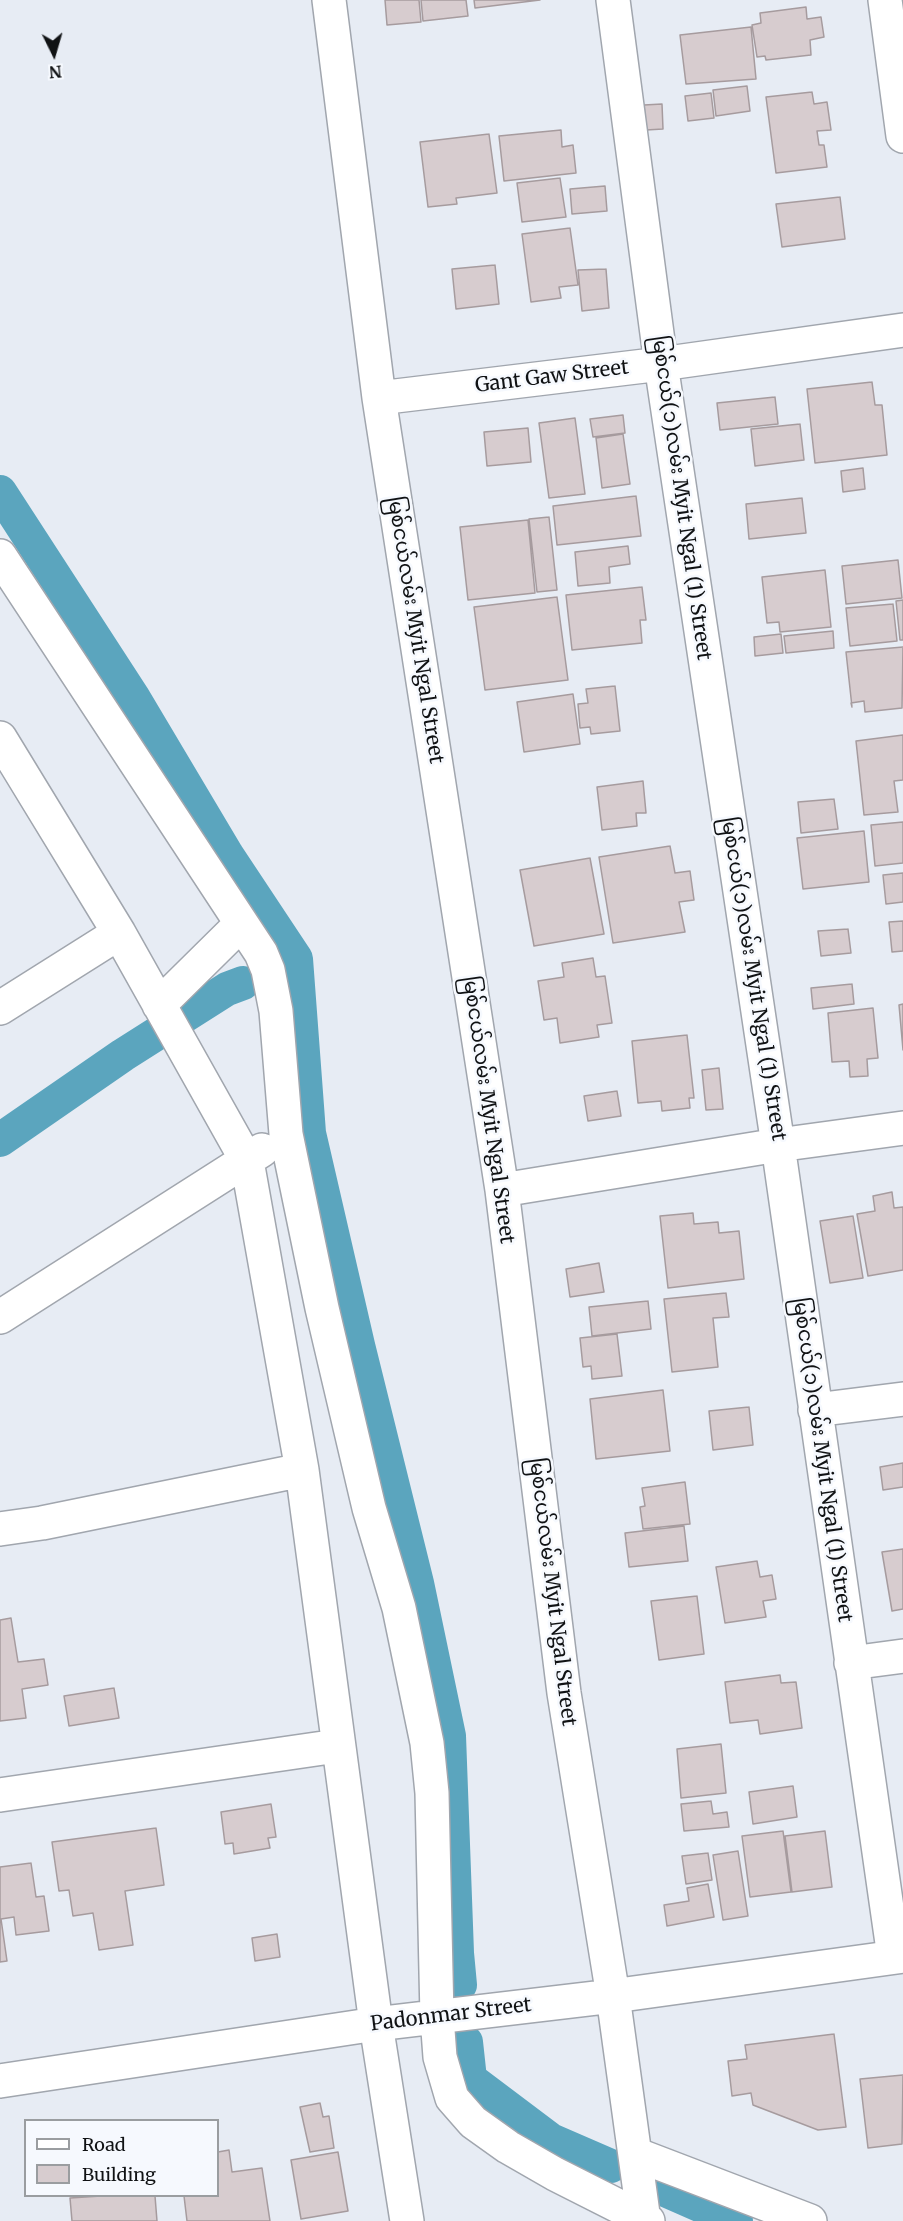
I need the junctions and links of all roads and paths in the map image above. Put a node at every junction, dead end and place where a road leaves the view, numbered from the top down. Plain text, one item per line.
1 (329, 0) edge
2 (613, 0) edge
3 (885, 0) edge
4 (903, 136) edge
5 (903, 330) edge
6 (661, 364) junction
7 (379, 398) junction
8 (0, 556) edge
9 (0, 738) edge
10 (241, 924) junction
11 (119, 933) junction
12 (0, 1008) edge
13 (162, 1010) junction
14 (903, 1128) edge
15 (286, 1134) junction
16 (778, 1145) junction
17 (247, 1161) junction
18 (501, 1190) junction
19 (0, 1317) edge
20 (903, 1399) edge
21 (815, 1410) junction
22 (302, 1470) junction
23 (0, 1529) edge
24 (903, 1656) edge
25 (851, 1663) junction
26 (337, 1746) junction
27 (0, 1795) edge
28 (899, 1957) edge
29 (613, 1996) junction
30 (437, 2017) junction
31 (376, 2024) junction
32 (0, 2081) edge
33 (635, 2154) junction
34 (645, 2220) edge
35 (407, 2221) edge
36 (810, 2221) edge

1 - 7 street, မြစ်ငယ်လမ်း Myit Ngal Street
2 - 6 street, မြစ်ငယ်(၁)လမ်း Myit Ngal (1) Street
3 - 4 street
5 - 6 street, Gant Gaw Street
6 - 7 street, Gant Gaw Street
6 - 16 street, မြစ်ငယ်(၁)လမ်း Myit Ngal (1) Street
7 - 18 street, မြစ်ငယ်လမ်း Myit Ngal Street
8 - 10 street
9 - 11 street
10 - 13 street
10 - 15 street
11 - 12 street
11 - 13 street
13 - 17 street
14 - 16 street
15 - 17 street
15 - 30 street
16 - 18 street
16 - 21 street, မြစ်ငယ်(၁)လမ်း Myit Ngal (1) Street
17 - 19 street
17 - 22 street
18 - 29 street, မြစ်ငယ်လမ်း Myit Ngal Street
20 - 21 street
21 - 25 street, မြစ်ငယ်(၁)လမ်း Myit Ngal (1) Street
22 - 23 street
22 - 26 street
24 - 25 street
25 - 28 street, မြစ်ငယ်(၁)လမ်း Myit Ngal (1) Street
26 - 27 street
26 - 31 street
28 - 29 street, Padonmar Street
29 - 30 street, Padonmar Street
29 - 33 street, မြစ်ငယ်လမ်း Myit Ngal Street
30 - 31 street, Padonmar Street
30 - 34 street
31 - 32 street, Padonmar Street
31 - 35 street
33 - 34 street, မြစ်ငယ်လမ်း Myit Ngal Street
33 - 36 street

